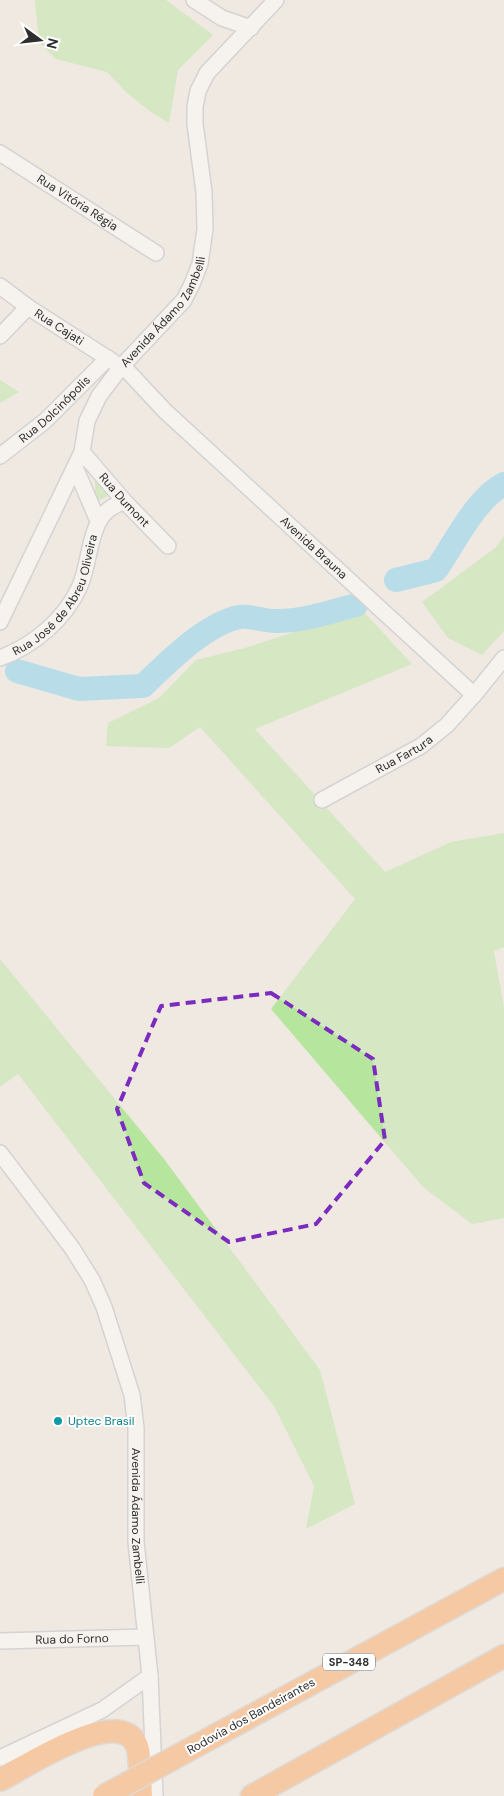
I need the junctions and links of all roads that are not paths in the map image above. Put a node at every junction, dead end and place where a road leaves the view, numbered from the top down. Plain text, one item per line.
1 (194, 0) edge
2 (276, 0) edge
3 (251, 28) junction
4 (0, 153) edge
5 (156, 253) dead end
6 (0, 286) edge
7 (28, 307) junction
8 (0, 336) edge
9 (108, 358) junction
10 (122, 366) junction
11 (82, 452) junction
12 (0, 456) edge
13 (75, 467) junction
14 (125, 502) junction
15 (98, 520) junction
16 (168, 546) dead end
17 (0, 622) edge
18 (0, 658) edge
19 (504, 658) edge
20 (474, 695) junction
21 (322, 800) dead end
22 (0, 1153) edge
23 (504, 1580) edge
24 (145, 1637) junction
25 (0, 1641) edge
26 (504, 1656) edge
27 (150, 1676) junction
28 (0, 1758) edge
29 (0, 1780) edge
30 (104, 1796) edge
31 (141, 1796) edge
32 (155, 1796) edge
33 (252, 1796) edge

1 - 3 street
2 - 3 street, Avenida Ádamo Zambelli
3 - 10 street, Avenida Ádamo Zambelli
4 - 5 street, Rua Vitória Régia
6 - 7 street, Rua Cajati
7 - 8 street
7 - 9 street, Rua Cajati
9 - 10 street, Rua Cajati
9 - 12 street, Rua Dolcinópolis
10 - 11 street, Avenida Ádamo Zambelli
10 - 20 street, Avenida Brauna
11 - 13 street, Avenida Ádamo Zambelli
11 - 14 street, Rua Dumont
13 - 15 street, Rua José de Abreu Oliveira
13 - 17 street, Avenida Ádamo Zambelli
14 - 15 street, Rua José de Abreu Oliveira
14 - 16 street, Rua Dumont
15 - 18 street, Rua José de Abreu Oliveira
19 - 20 street
20 - 21 street, Rua Fartura
22 - 24 street, Avenida Ádamo Zambelli
23 - 30 highway, Rodovia dos Bandeirantes / SP-348, bridge
24 - 25 street, Rua do Forno
24 - 27 street, Avenida Ádamo Zambelli
26 - 33 highway
27 - 28 street
27 - 32 street, Avenida Ádamo Zambelli
29 - 31 highway

